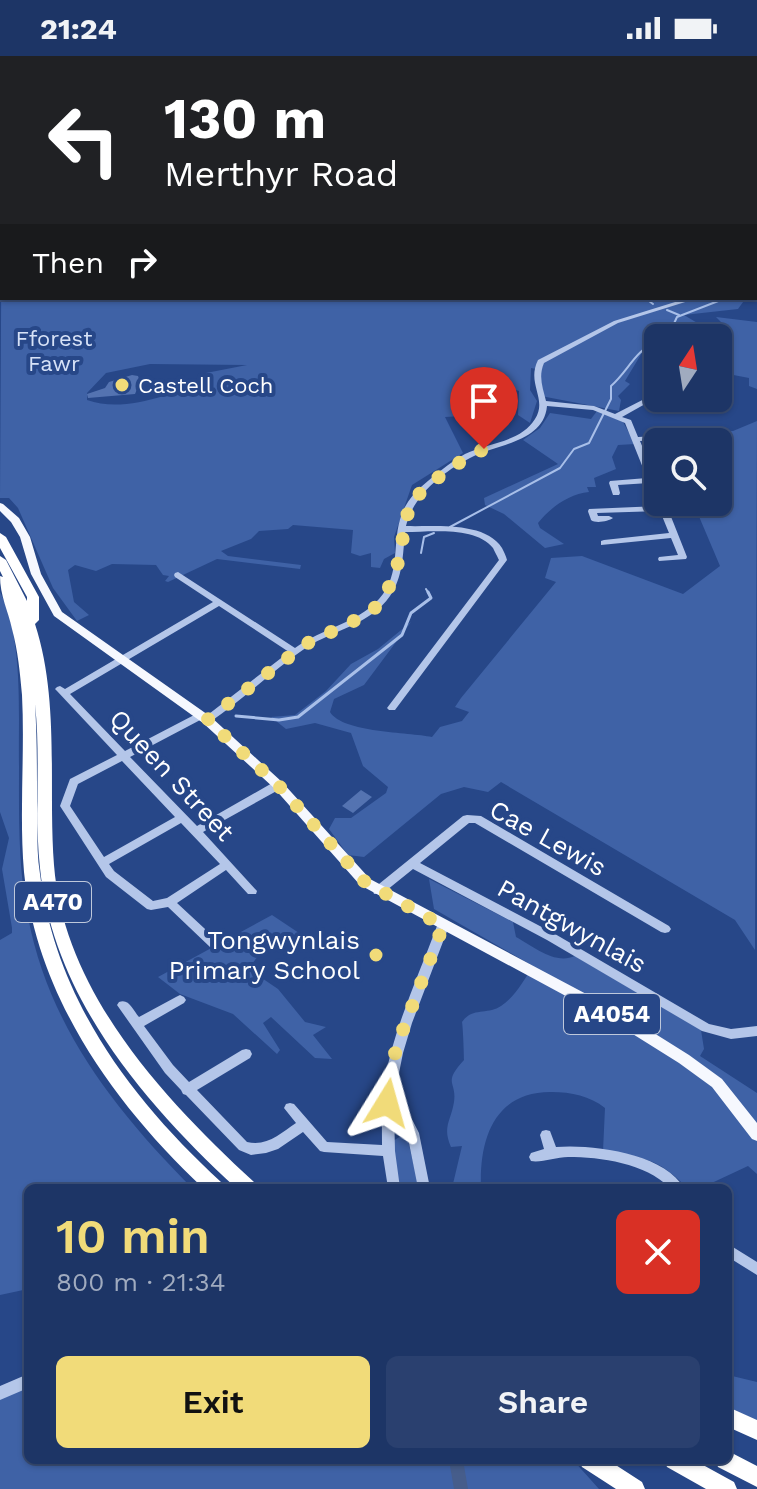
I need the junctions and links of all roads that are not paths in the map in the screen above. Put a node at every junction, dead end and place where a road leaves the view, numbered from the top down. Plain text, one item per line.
1 (688, 300) edge
2 (644, 402) edge
3 (544, 403) junction
4 (617, 416) junction
5 (637, 439) junction
6 (644, 439) edge
7 (644, 458) edge
8 (644, 481) edge
9 (616, 493) dead end
10 (0, 506) edge
11 (644, 507) edge
12 (666, 516) edge
13 (609, 518) dead end
14 (403, 529) junction
15 (674, 535) junction
16 (0, 537) edge
17 (604, 543) dead end
18 (662, 559) dead end
19 (0, 560) edge
20 (178, 575) dead end
21 (0, 580) edge
22 (218, 603) junction
23 (33, 635) junction
24 (295, 652) junction
25 (121, 661) junction
26 (392, 708) dead end
27 (204, 718) junction
28 (124, 755) junction
29 (278, 785) junction
30 (181, 818) junction
31 (195, 832) junction
32 (103, 863) junction
33 (411, 863) junction
34 (226, 865) junction
35 (252, 891) dead end
36 (378, 891) junction
37 (164, 904) junction
38 (443, 926) junction
39 (665, 929) dead end
40 (214, 944) dead end
41 (180, 1000) dead end
42 (123, 1005) dead end
43 (137, 1024) junction
44 (757, 1031) edge
45 (246, 1054) dead end
46 (389, 1086) junction
47 (187, 1090) junction
48 (290, 1108) dead end
49 (302, 1126) junction
50 (757, 1134) edge
51 (546, 1135) dead end
52 (550, 1149) junction
53 (386, 1151) junction
54 (535, 1157) dead end
55 (211, 1184) edge
56 (244, 1184) edge
57 (393, 1184) edge
58 (423, 1184) edge
59 (675, 1184) edge
60 (732, 1253) edge
61 (757, 1269) edge
62 (24, 1383) edge
63 (0, 1393) edge
64 (732, 1419) edge
65 (757, 1430) edge
66 (595, 1464) edge
67 (681, 1464) edge
68 (732, 1464) edge
69 (757, 1477) edge
70 (624, 1489) edge
71 (635, 1489) edge
72 (727, 1489) edge

1 - 3 street
2 - 4 street
3 - 4 street
3 - 14 street
4 - 5 street
5 - 6 street
5 - 7 street
8 - 9 street
10 - 25 main road, A4054
11 - 13 street
12 - 15 street
14 - 24 street
14 - 26 street
15 - 17 street
15 - 18 street
16 - 23 highway
19 - 23 highway, A470
20 - 22 street
21 - 55 highway, A470
22 - 24 street
22 - 25 street
23 - 56 highway, A470
24 - 27 street
25 - 27 main road, A4054
25 - 28 street, Queen Street
27 - 28 street
27 - 29 main road, A4054
28 - 30 street, Queen Street
28 - 32 street
29 - 31 street
29 - 36 main road, A4054
30 - 31 street, Queen Street
30 - 32 street
31 - 34 street, Queen Street
32 - 37 street
33 - 36 street, Cae Lewis
33 - 39 street, Cae Lewis
33 - 44 street, Pantgwynlais
34 - 35 street, Queen Street
34 - 37 street
36 - 38 main road, A4054
37 - 40 street
38 - 46 street
38 - 50 main road, A4054
41 - 43 street
42 - 43 street
43 - 47 street
45 - 47 street
46 - 53 street
46 - 58 street
47 - 49 street
48 - 49 street
49 - 53 street
51 - 52 street
52 - 54 street
52 - 59 street
53 - 57 street
60 - 61 street
62 - 63 street
64 - 65 highway
66 - 70 highway
66 - 71 highway
67 - 72 highway
68 - 69 highway

